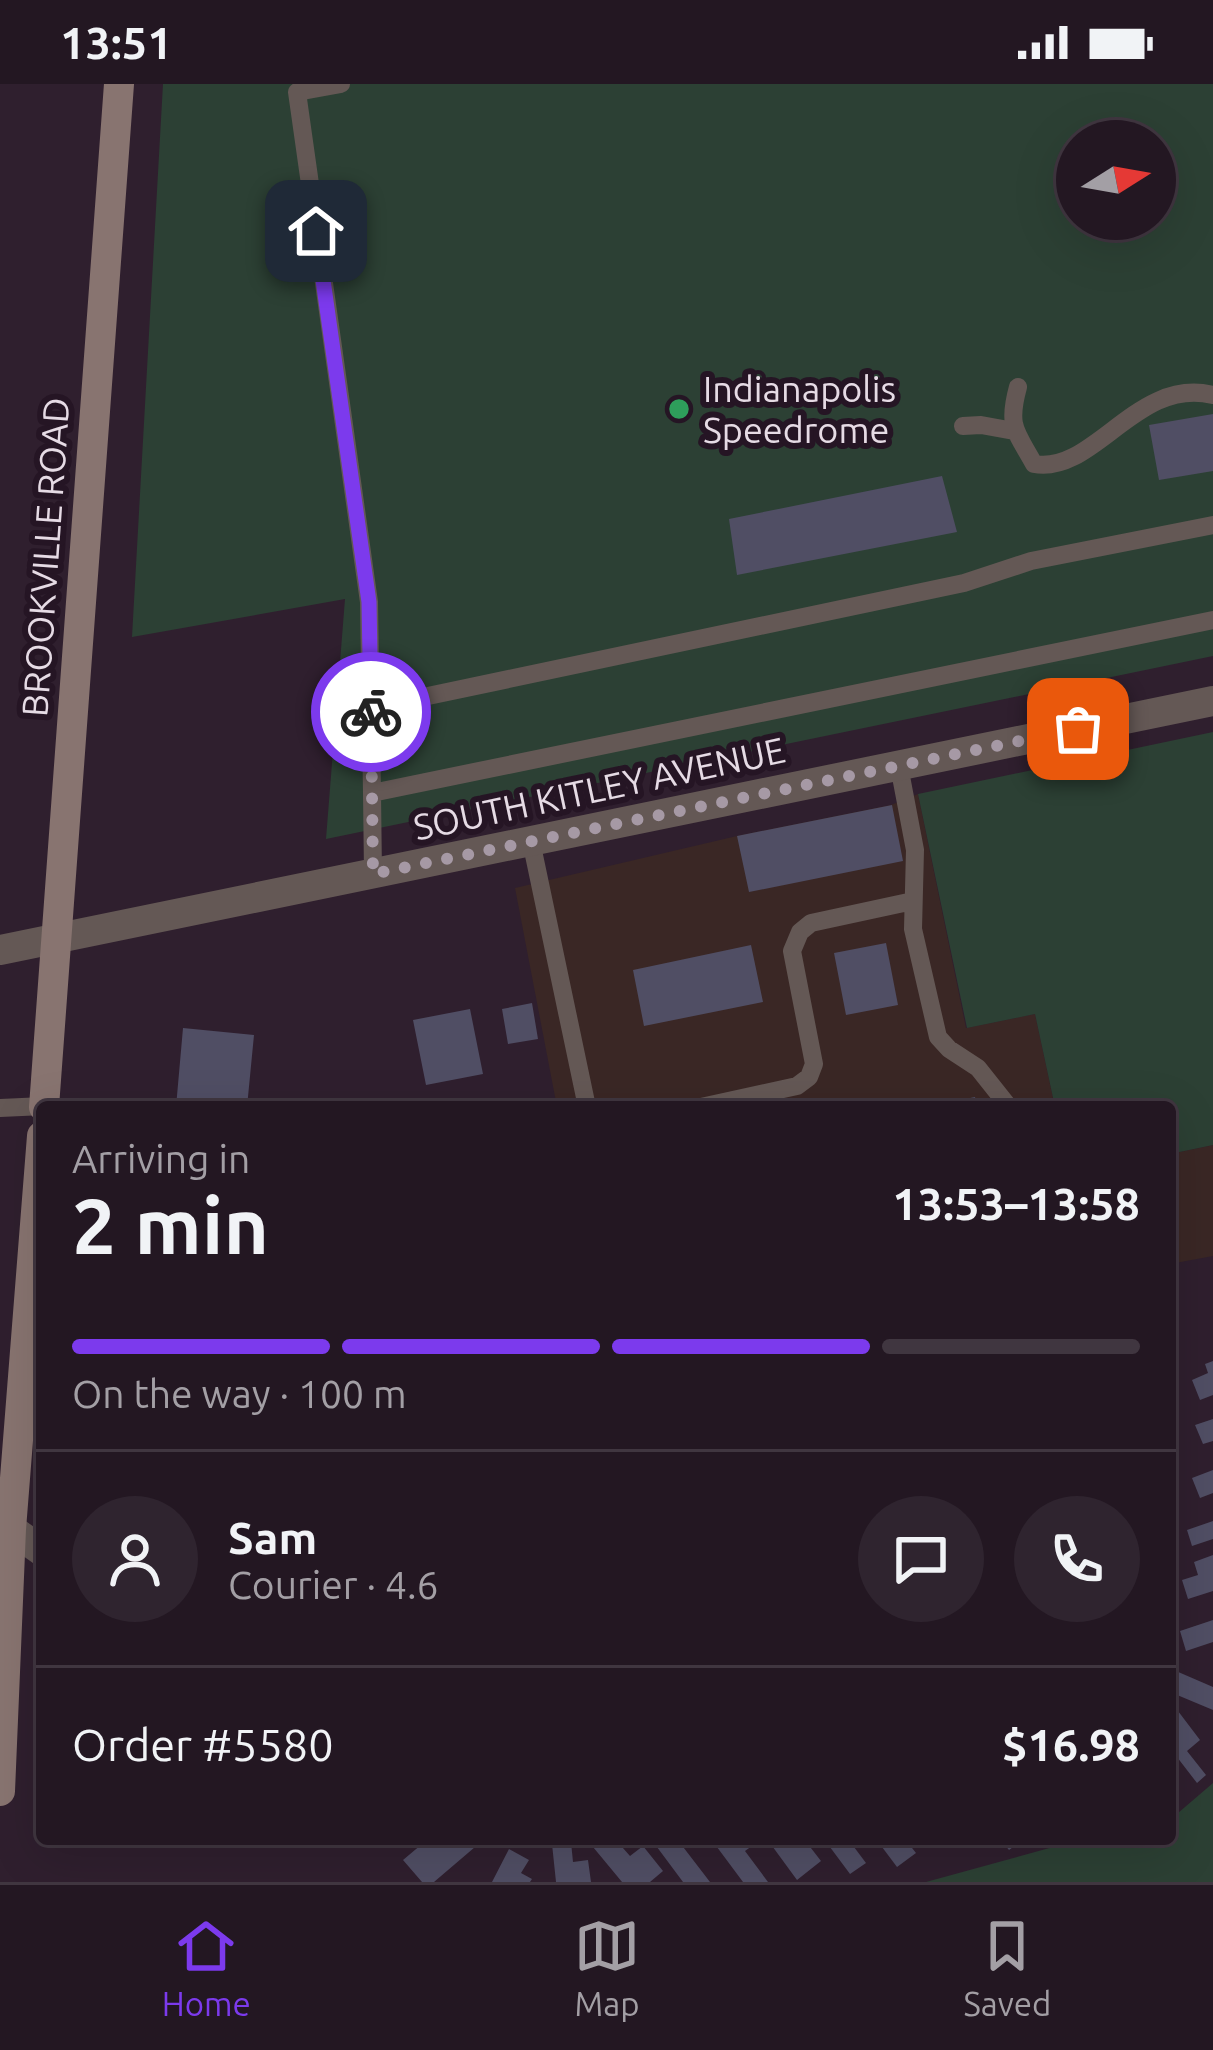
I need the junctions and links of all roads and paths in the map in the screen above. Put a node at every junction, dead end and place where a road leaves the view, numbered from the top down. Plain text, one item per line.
1 (119, 84) edge
2 (340, 84) edge
3 (290, 88) edge
4 (1018, 387) dead end
5 (1213, 394) edge
6 (963, 426) dead end
7 (1014, 430) junction
8 (1213, 525) edge
9 (1213, 620) edge
10 (1213, 701) edge
11 (370, 709) junction
12 (898, 766) junction
13 (372, 793) junction
14 (531, 841) junction
15 (373, 874) junction
16 (913, 901) junction
17 (56, 939) junction
18 (0, 950) edge
19 (44, 1101) edge
20 (586, 1101) edge
21 (728, 1101) edge
22 (1004, 1101) edge
23 (36, 1107) edge
24 (0, 1108) edge
25 (36, 1203) edge
26 (23, 1348) edge
27 (10, 1529) junction
28 (36, 1548) edge
29 (0, 1791) edge

1 - 17 main road, BROOKVILLE ROAD
2 - 3 lane
3 - 11 lane
4 - 7 lane
5 - 7 lane
6 - 7 lane
8 - 11 lane
9 - 13 lane
10 - 12 street, SOUTH KITLEY AVENUE
11 - 13 lane
12 - 14 street, SOUTH KITLEY AVENUE
12 - 16 lane
13 - 15 lane
14 - 15 street, SOUTH KITLEY AVENUE
14 - 20 lane
15 - 17 street, SOUTH KITLEY AVENUE
16 - 21 lane
16 - 22 lane
17 - 18 street, SOUTH KITLEY AVENUE
17 - 19 main road, BROOKVILLE ROAD
23 - 24 lane
25 - 26 main road
26 - 27 main road
27 - 28 street
27 - 29 main road

